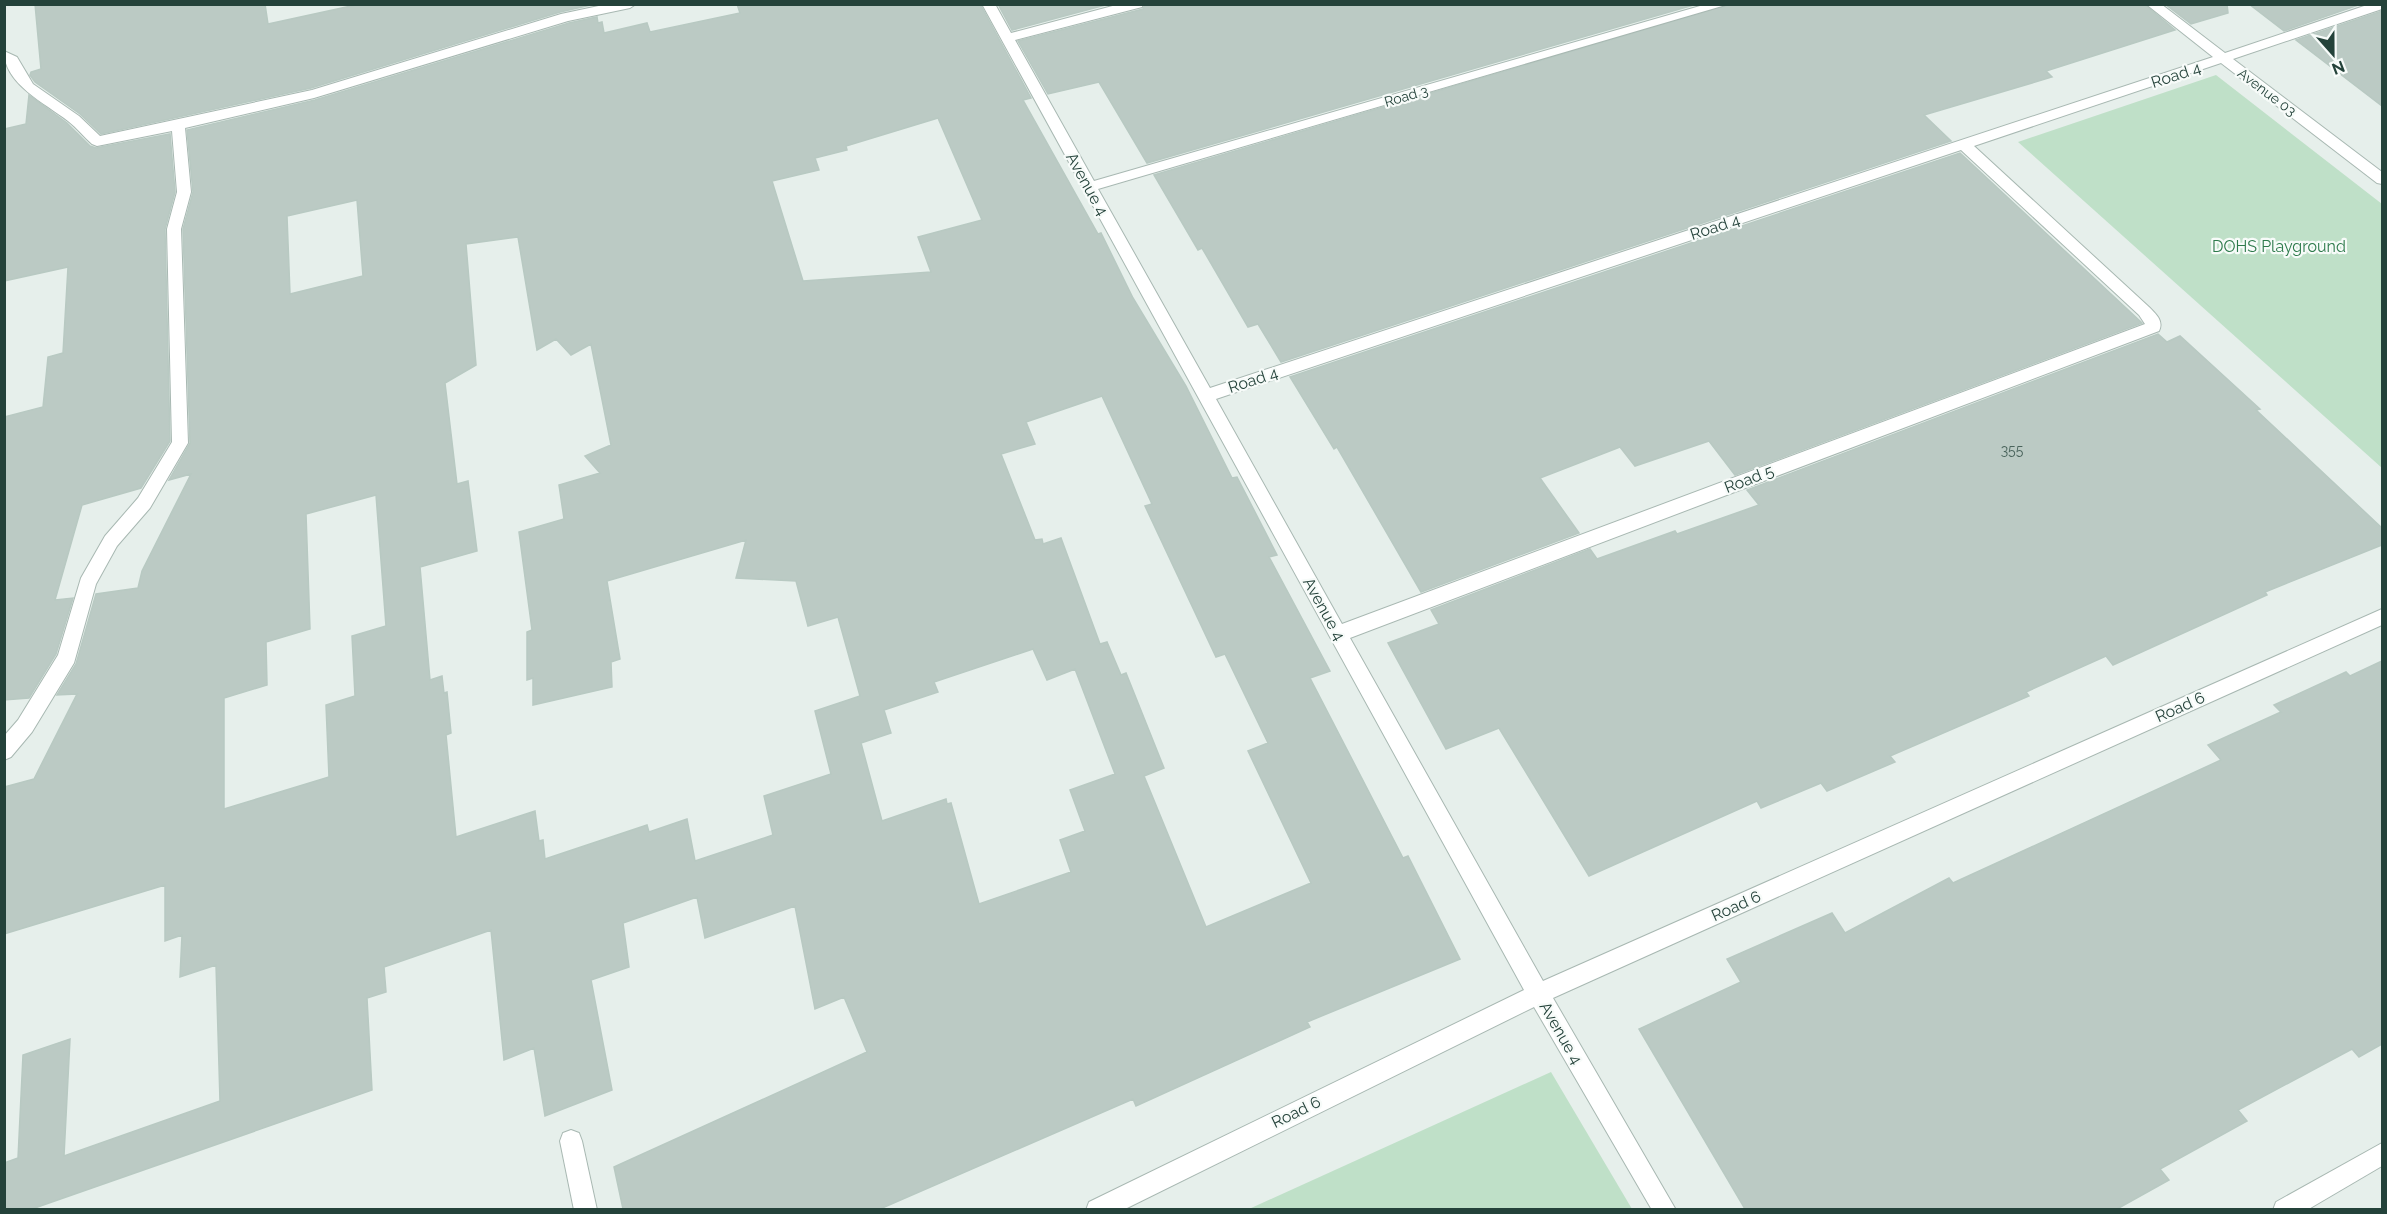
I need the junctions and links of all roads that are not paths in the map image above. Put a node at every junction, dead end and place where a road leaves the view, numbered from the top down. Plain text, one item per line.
1 (630, 4) edge
2 (988, 4) edge
3 (1137, 4) edge
4 (1723, 4) edge
5 (2152, 4) edge
6 (2382, 5) edge
7 (1007, 38) junction
8 (8, 57) edge
9 (2224, 60) junction
10 (178, 125) junction
11 (1963, 144) junction
12 (2382, 179) edge
13 (1089, 187) junction
14 (1206, 396) junction
15 (2382, 616) edge
16 (1338, 634) junction
17 (4, 751) edge
18 (1538, 994) junction
19 (572, 1141) dead end
20 (2382, 1154) edge
21 (586, 1209) edge
22 (1097, 1209) edge
23 (1665, 1209) edge
24 (2284, 1209) edge

1 - 10 street
2 - 7 street, Avenue 4
3 - 7 street
4 - 13 street, Road 3
5 - 9 street, Avenue 03
6 - 9 street, Road 4
7 - 13 street, Avenue 4
8 - 10 street
9 - 11 street, Road 4
9 - 12 street, Avenue 03
10 - 17 street
11 - 14 street, Road 4
11 - 16 street, Road 5
13 - 14 street, Avenue 4
14 - 16 street, Avenue 4
15 - 18 street, Road 6
16 - 18 street, Avenue 4
18 - 22 street, Road 6
18 - 23 street, Avenue 4
19 - 21 street
20 - 24 street

